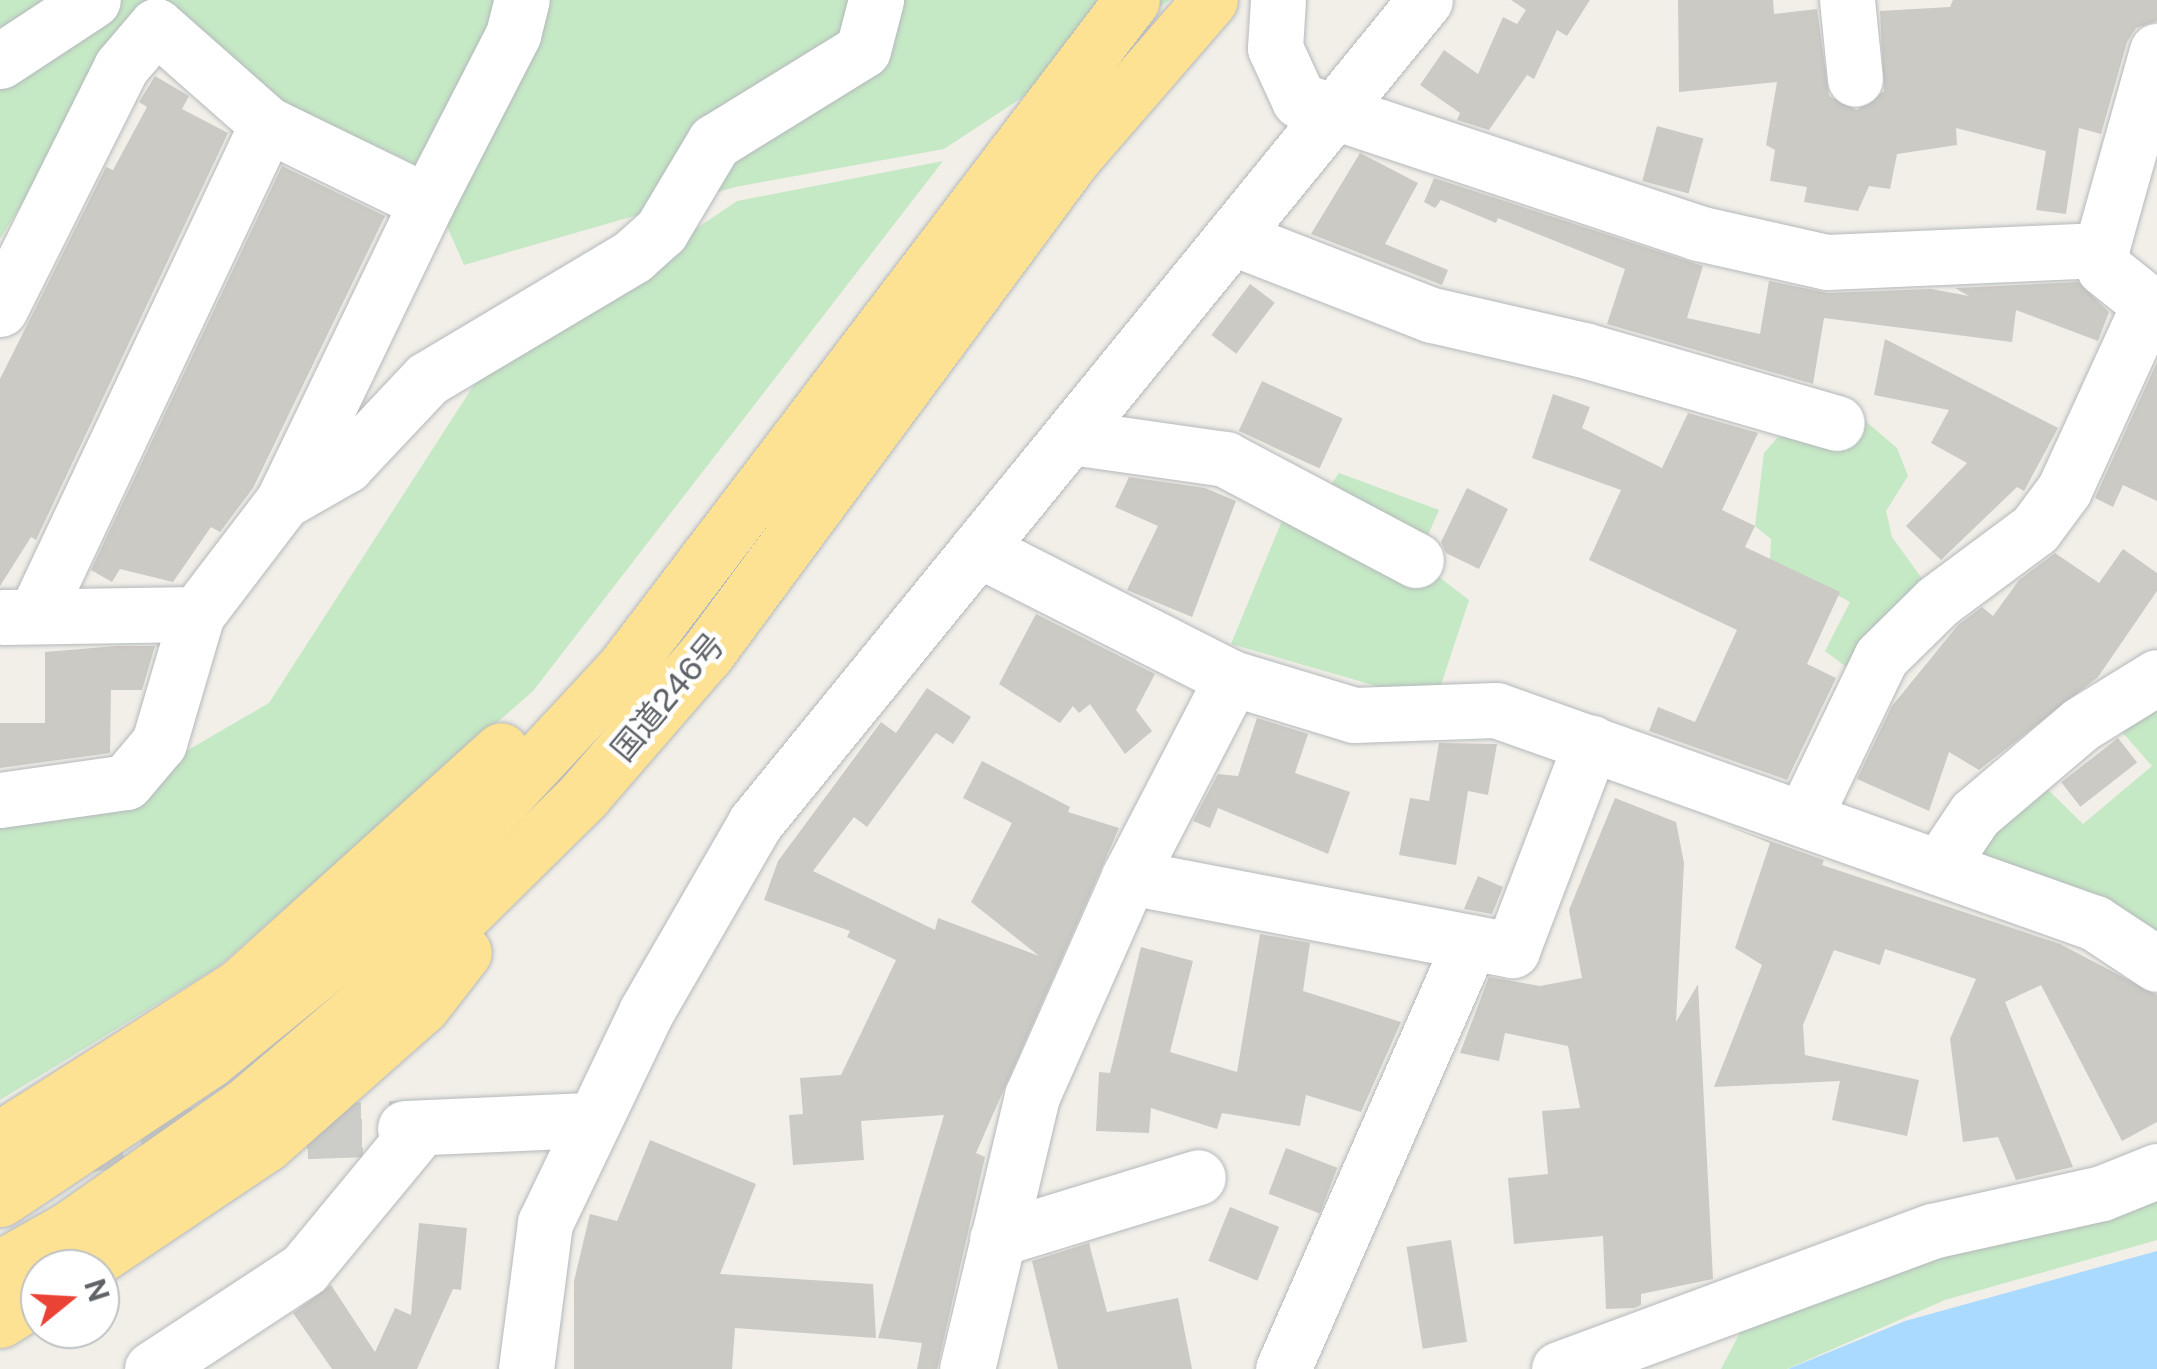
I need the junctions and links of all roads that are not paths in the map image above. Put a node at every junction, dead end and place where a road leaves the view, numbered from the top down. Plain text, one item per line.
1 (92, 0) edge
2 (522, 0) edge
3 (876, 0) edge
4 (1132, 0) edge
5 (1210, 0) edge
6 (1278, 0) edge
7 (1426, 0) edge
8 (1847, 0) edge
9 (2157, 51) edge
10 (0, 61) edge
11 (1855, 79) dead end
12 (1337, 112) junction
13 (267, 124) junction
14 (426, 202) junction
15 (1234, 238) junction
16 (2101, 250) junction
17 (0, 308) edge
18 (1837, 423) dead end
19 (1070, 437) junction
20 (283, 501) junction
21 (978, 549) junction
22 (1416, 560) dead end
23 (197, 614) junction
24 (18, 616) edge
25 (619, 671) junction
26 (2157, 677) edge
27 (1232, 678) junction
28 (1591, 743) junction
29 (584, 795) junction
30 (0, 800) edge
31 (1804, 816) junction
32 (1940, 866) junction
33 (1130, 878) junction
34 (1470, 942) junction
35 (2157, 964) edge
36 (590, 1120) junction
37 (0, 1140) edge
38 (2157, 1171) edge
39 (1198, 1177) dead end
40 (0, 1199) edge
41 (997, 1239) junction
42 (109, 1249) edge
43 (0, 1268) edge
44 (152, 1369) edge
45 (526, 1369) edge
46 (967, 1369) edge
47 (1284, 1369) edge
48 (1559, 1369) edge

1 - 10 street
2 - 14 street
3 - 20 street
4 - 25 highway, 国道246号
5 - 29 highway, 国道246号
6 - 12 street
7 - 12 street
8 - 11 street
9 - 16 street
12 - 15 street
12 - 16 street
13 - 14 street
13 - 17 street
13 - 24 street
14 - 20 street
15 - 18 street
15 - 19 street
16 - 31 street
19 - 21 street
19 - 22 street
20 - 23 street
21 - 27 street
21 - 36 street
23 - 24 street
23 - 30 street
25 - 37 highway
25 - 40 highway, 国道246号
26 - 32 street
27 - 28 street
27 - 33 street
28 - 31 street
28 - 34 street
29 - 42 highway
29 - 43 highway, 国道246号
31 - 32 street
32 - 35 street
33 - 34 street
33 - 41 street
34 - 47 street
36 - 44 street
36 - 45 street
38 - 48 street
39 - 41 street
41 - 46 street

